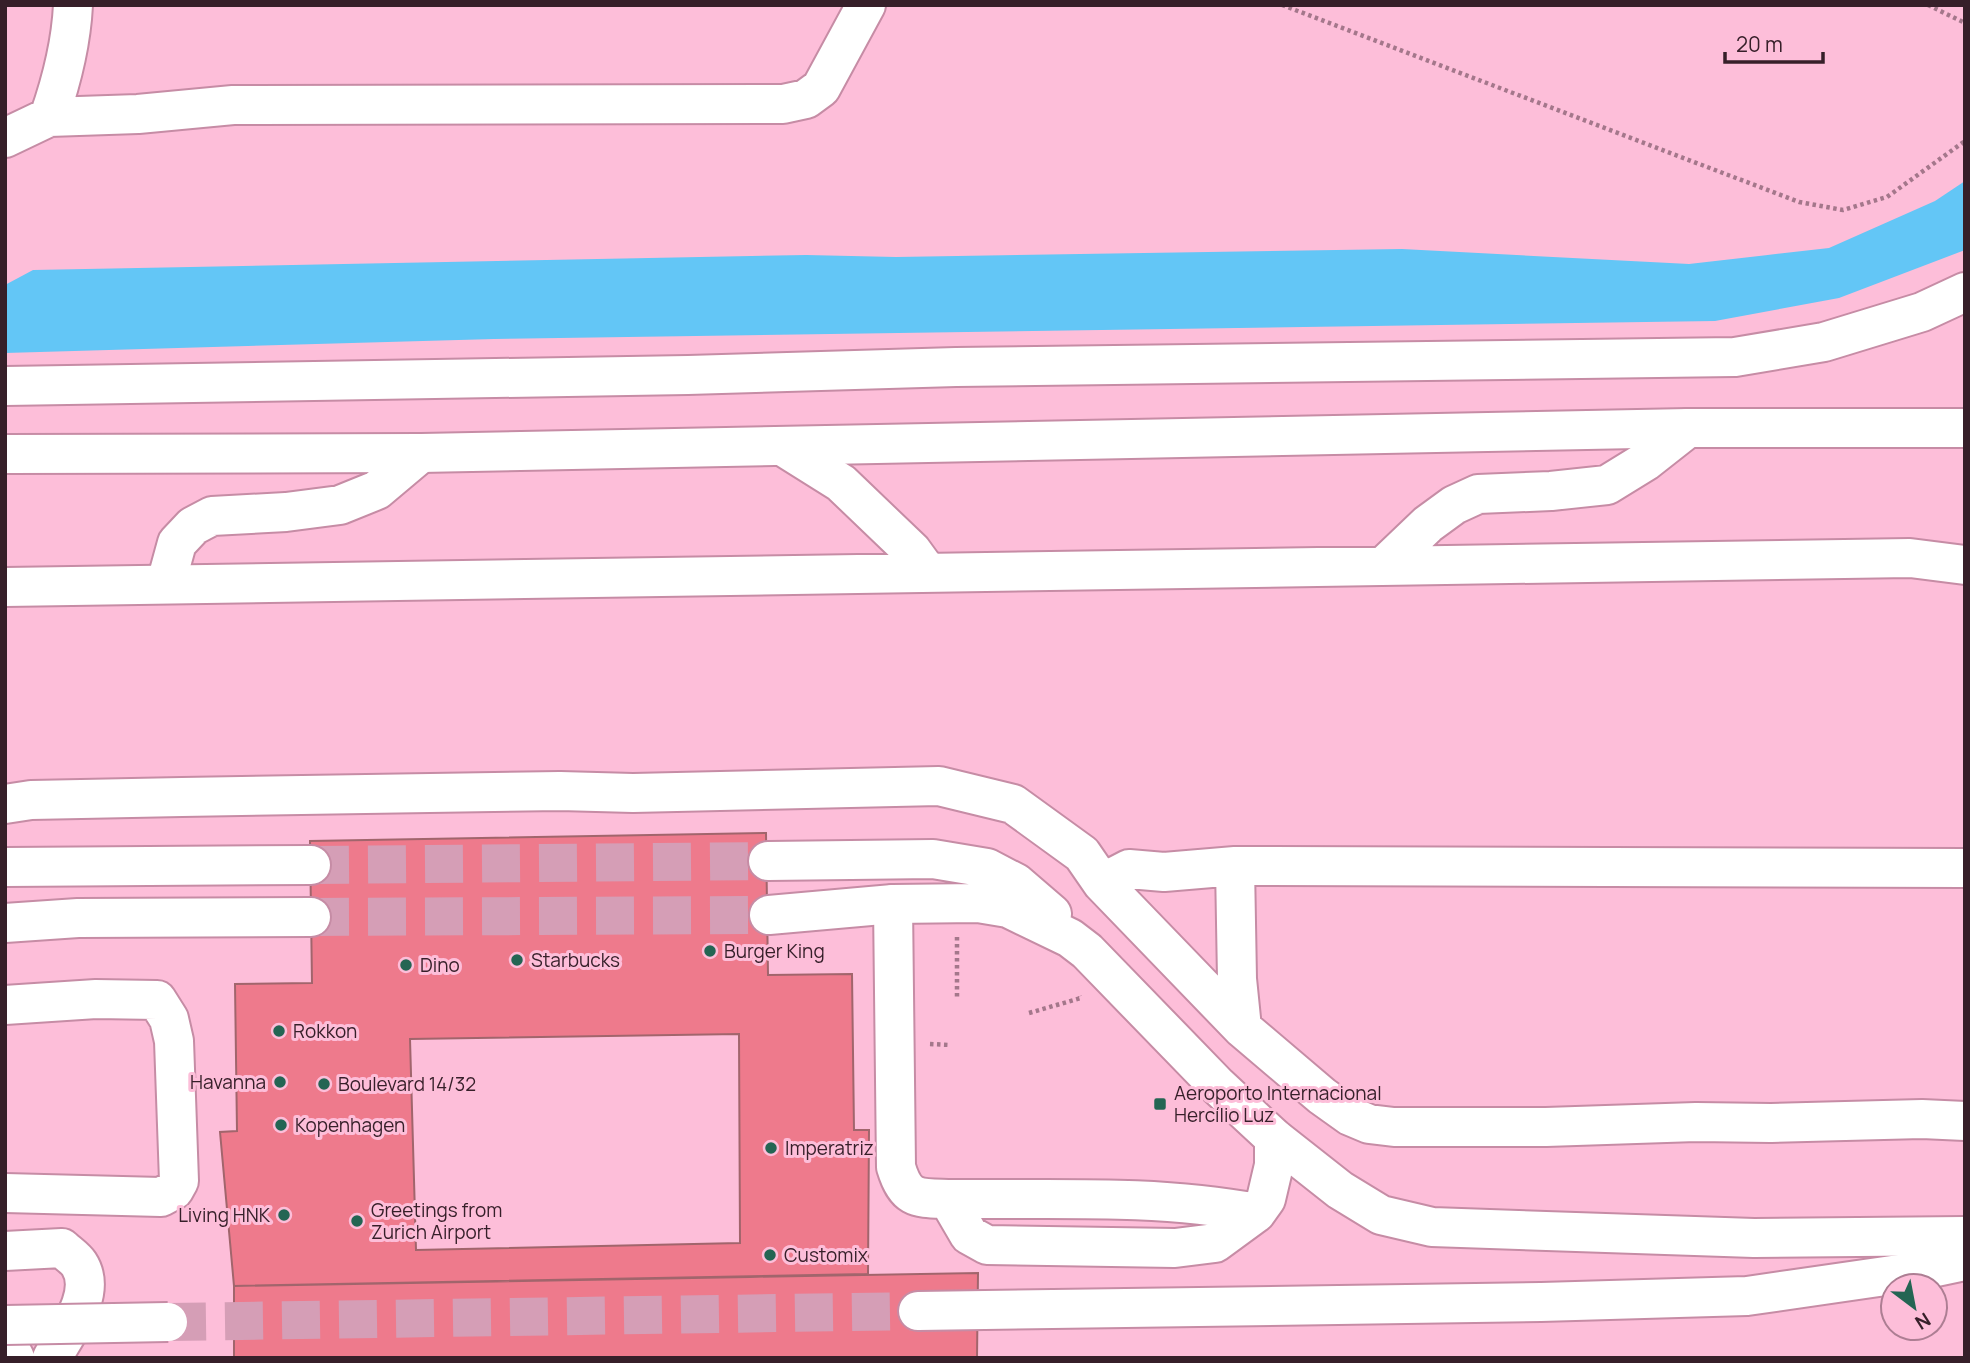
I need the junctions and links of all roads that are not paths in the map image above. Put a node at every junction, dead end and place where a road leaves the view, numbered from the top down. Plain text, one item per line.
1 (73, 5) edge
2 (866, 5) edge
3 (49, 117) junction
4 (5, 138) edge
5 (1965, 292) edge
6 (5, 386) edge
7 (1688, 428) junction
8 (1965, 428) edge
9 (782, 446) junction
10 (421, 453) junction
11 (5, 454) edge
12 (1965, 565) edge
13 (1384, 566) junction
14 (928, 573) junction
15 (166, 583) junction
16 (5, 587) edge
17 (5, 804) edge
18 (768, 861) tunnel mouth
19 (311, 865) tunnel mouth
20 (1235, 866) junction
21 (5, 867) edge
22 (1965, 868) edge
23 (1102, 883) junction
24 (893, 904) junction
25 (769, 915) tunnel mouth
26 (312, 917) tunnel mouth
27 (5, 923) edge
28 (1070, 938) junction
29 (5, 1005) edge
30 (1242, 1028) junction
31 (1965, 1121) edge
32 (1274, 1138) junction
33 (5, 1193) edge
34 (1965, 1236) edge
35 (5, 1251) edge
36 (1965, 1261) edge
37 (918, 1311) tunnel mouth
38 (169, 1322) tunnel mouth
39 (5, 1325) edge
40 (5, 1339) edge
41 (15, 1358) edge
42 (52, 1358) edge

1 - 3 main road
2 - 3 main road
3 - 4 main road
5 - 6 main road
7 - 8 main road
7 - 9 main road
7 - 13 main road
9 - 10 main road
9 - 14 main road
10 - 11 main road
10 - 15 main road
12 - 13 main road
13 - 14 main road
14 - 15 main road
15 - 16 main road
17 - 23 main road
18 - 28 main road
19 - 21 main road
20 - 22 main road
20 - 23 main road
20 - 30 main road
23 - 30 main road
24 - 25 main road
24 - 28 main road
24 - 32 main road
26 - 27 main road
28 - 32 main road
29 - 33 main road
30 - 31 main road
32 - 34 main road
35 - 42 main road
36 - 37 main road
38 - 39 main road, bridge
40 - 41 main road

